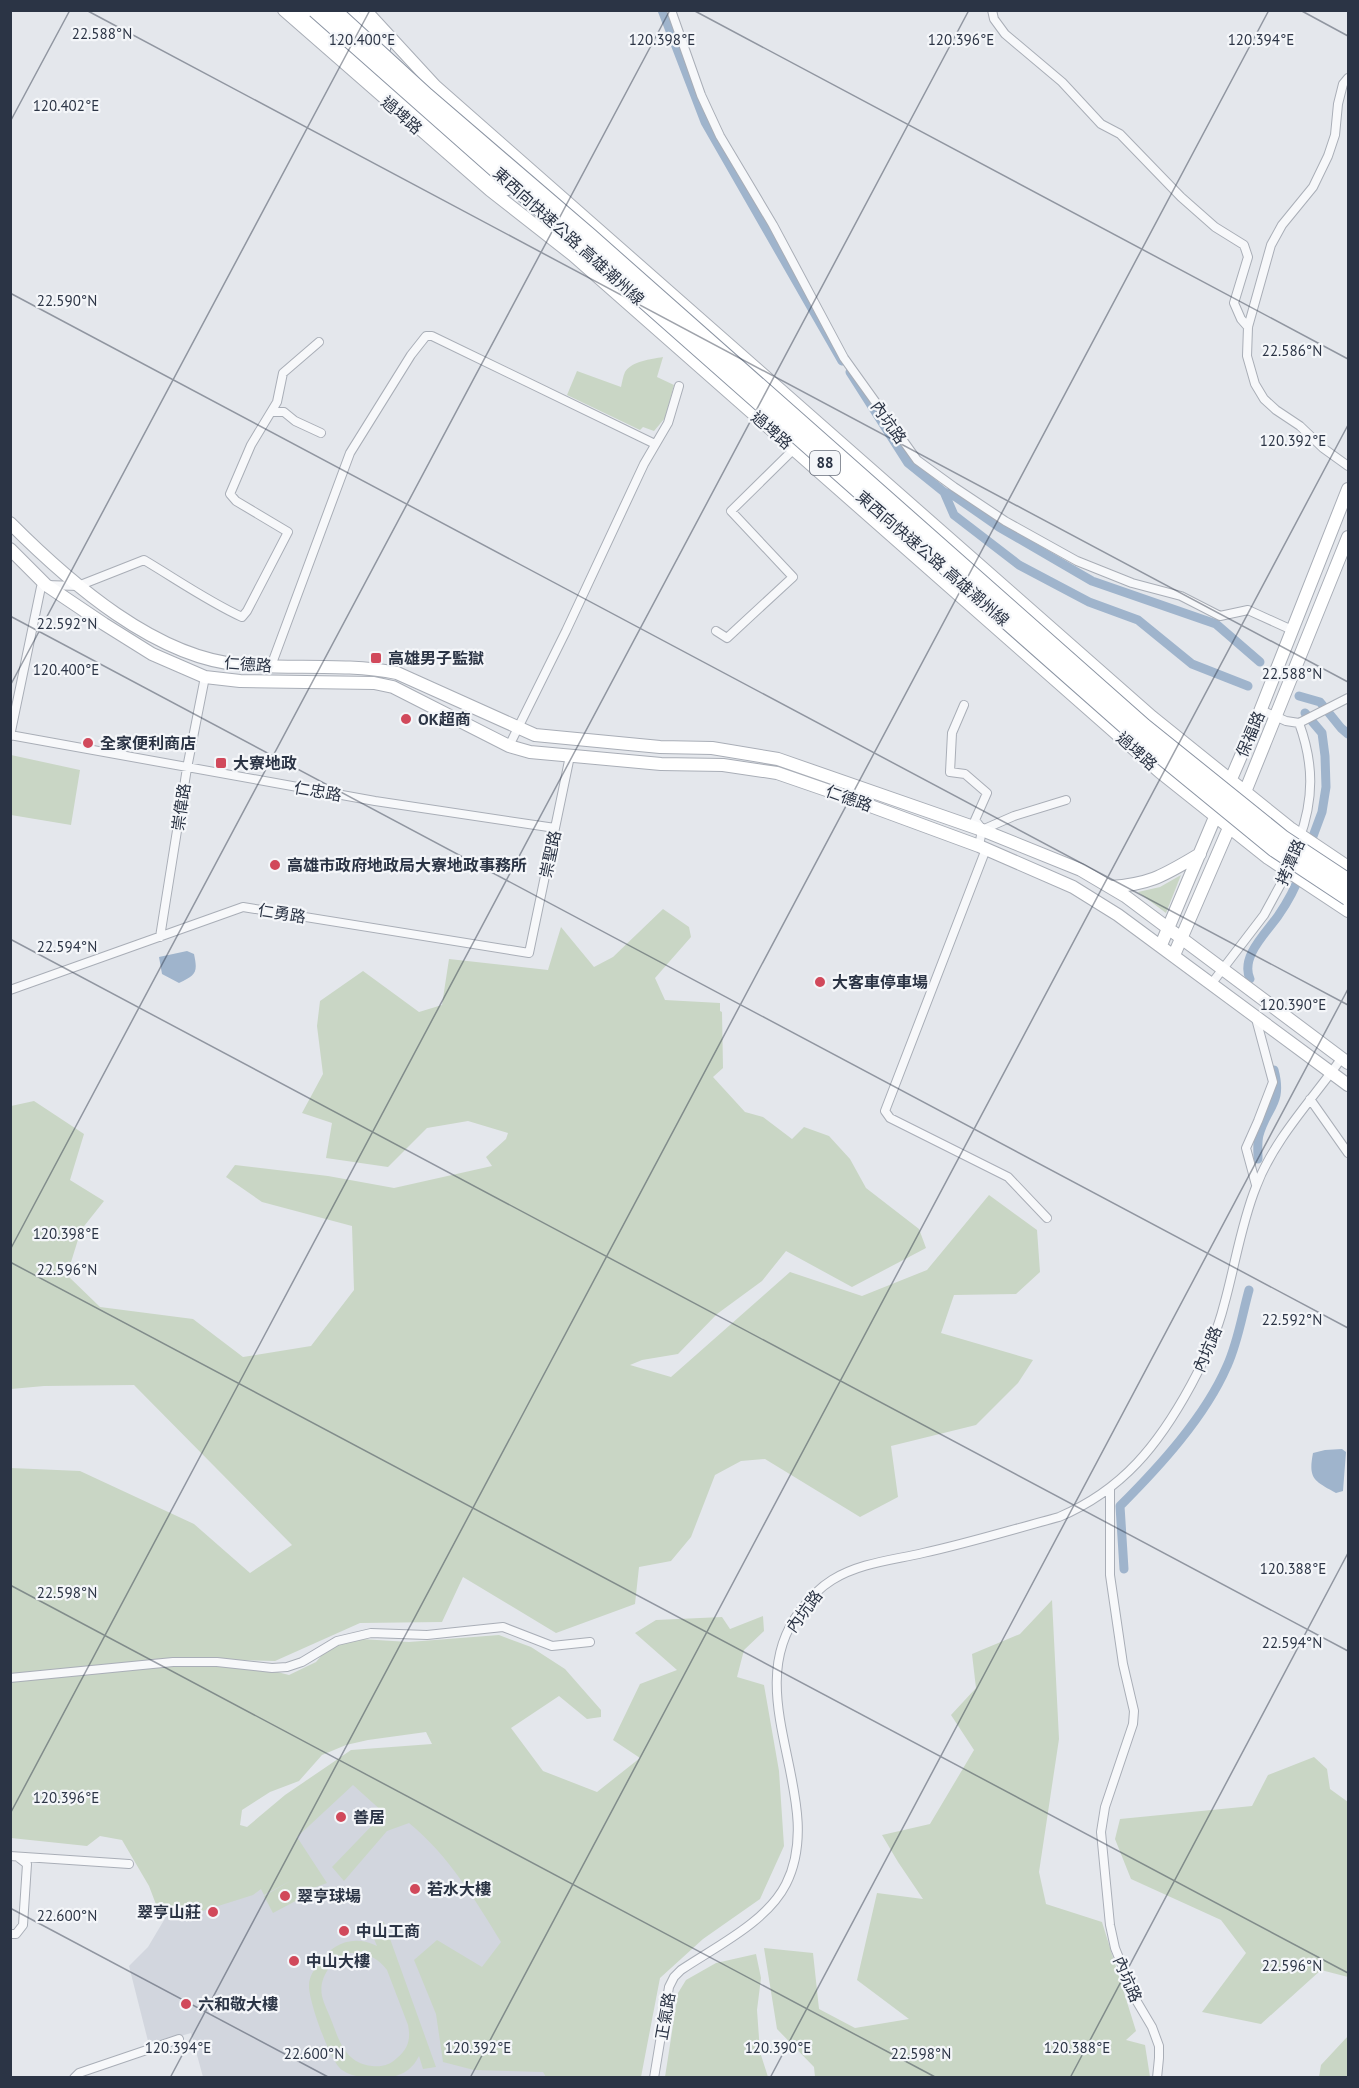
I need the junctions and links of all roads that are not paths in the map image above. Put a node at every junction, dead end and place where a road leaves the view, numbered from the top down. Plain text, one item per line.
1 (284, 10) edge
2 (298, 10) edge
3 (315, 10) edge
4 (333, 10) edge
5 (347, 10) edge
6 (364, 10) edge
7 (671, 10) edge
8 (992, 10) edge
9 (1348, 78) edge
10 (427, 96) junction
11 (580, 247) junction
12 (1248, 327) junction
13 (319, 342) dead end
14 (680, 386) dead end
15 (273, 412) junction
16 (321, 433) dead end
17 (655, 444) junction
18 (794, 449) junction
19 (1348, 466) edge
20 (1348, 489) edge
21 (10, 523) edge
22 (1348, 537) edge
23 (10, 549) edge
24 (46, 585) junction
25 (78, 586) junction
26 (1292, 630) junction
27 (716, 631) dead end
28 (271, 666) junction
29 (205, 677) junction
30 (1348, 698) edge
31 (964, 705) dead end
32 (1261, 710) junction
33 (1275, 717) junction
34 (1302, 722) junction
35 (518, 729) junction
36 (11, 736) edge
37 (510, 746) junction
38 (570, 756) junction
39 (187, 768) junction
40 (1230, 780) junction
41 (1245, 792) junction
42 (1066, 800) dead end
43 (1215, 817) junction
44 (555, 828) junction
45 (1229, 828) junction
46 (982, 830) junction
47 (1303, 837) junction
48 (983, 848) junction
49 (1200, 854) junction
50 (1348, 867) edge
51 (1291, 873) junction
52 (1348, 881) edge
53 (1110, 887) junction
54 (1348, 898) edge
55 (1348, 911) edge
56 (1169, 927) junction
57 (160, 937) junction
58 (1182, 937) junction
59 (1161, 945) junction
60 (529, 953) joint
61 (1174, 955) junction
62 (1224, 969) junction
63 (1212, 983) junction
64 (10, 990) edge
65 (1255, 1015) junction
66 (1345, 1061) edge
67 (1331, 1073) junction
68 (1348, 1085) edge
69 (1310, 1099) junction
70 (1348, 1153) edge
71 (1256, 1185) junction
72 (1047, 1218) dead end
73 (1110, 1489) junction
74 (590, 1642) dead end
75 (10, 1678) edge
76 (14, 1856) edge
77 (129, 1864) dead end
78 (751, 1923) joint
79 (10, 1934) edge
80 (179, 2039) dead end
81 (74, 2078) edge
82 (654, 2078) edge
83 (1157, 2078) edge

1 - 18 street, 過埤路
2 - 11 highway, bridge
3 - 11 highway, 東西向快速公路 高雄潮州線 / 88, bridge
4 - 10 highway, 東西向快速公路 高雄潮州線 / 88, bridge
5 - 10 highway, bridge
6 - 40 street
7 - 26 street, 內坑路
8 - 12 street
9 - 12 street
10 - 52 highway, 東西向快速公路 高雄潮州線 / 88, bridge
11 - 54 highway, 東西向快速公路 高雄潮州線 / 88, bridge
12 - 19 street
13 - 15 street
14 - 17 street
15 - 16 street
15 - 25 street
17 - 28 street
17 - 35 street
18 - 27 street
18 - 43 street, 過埤路
20 - 26 street, 保福路
21 - 25 street, 仁德路
22 - 33 street, 保福路
23 - 24 street, 仁德路
24 - 25 street
24 - 29 street, 仁德路
24 - 36 street
25 - 28 street, 仁德路
26 - 32 street, 保福路
28 - 35 street, 仁德路
29 - 37 street, 仁德路
29 - 39 street, 崇偉路
30 - 34 street
31 - 46 street
32 - 33 street
32 - 40 street, 保福路
33 - 34 street
33 - 41 street, 保福路
34 - 47 street, 拷潭路
35 - 37 street
35 - 46 street, 仁德路
36 - 39 street, 仁忠路
37 - 38 street, 仁德路
38 - 44 street, 崇聖路
38 - 48 street, 仁德路
39 - 44 street, 仁忠路
39 - 57 street, 崇偉路
40 - 41 street
40 - 43 street, 保福路
41 - 45 street, 保福路
41 - 47 street
42 - 46 street
43 - 45 street, 過埤路
43 - 49 street, 保福路
44 - 60 street, 崇聖路
45 - 51 street, 過埤路
45 - 58 street, 保福路
46 - 48 street
46 - 53 street, 仁德路
47 - 50 street
47 - 51 street, 拷潭路
48 - 59 street, 仁德路
48 - 72 street
49 - 53 street
49 - 56 street, 保福路
51 - 55 street, 過埤路
51 - 62 street, 拷潭路
53 - 56 street, 仁德路
56 - 58 street, 內坑路
56 - 59 street, 保福路
57 - 60 street, 仁勇路
57 - 64 street, 仁勇路
58 - 61 street, 保福路
58 - 62 street, 內坑路
59 - 61 street
61 - 63 street
62 - 63 street, 拷潭路
62 - 66 street, 內坑路
63 - 65 street
65 - 67 street
65 - 71 street
66 - 67 street, 內坑路
67 - 68 street
67 - 69 street, 內坑路
69 - 70 street
69 - 71 street, 內坑路
71 - 73 street, 內坑路
73 - 78 street, 內坑路
73 - 83 street, 內坑路
74 - 75 street
76 - 77 street
76 - 79 street
78 - 82 street, 正氣路
80 - 81 street

